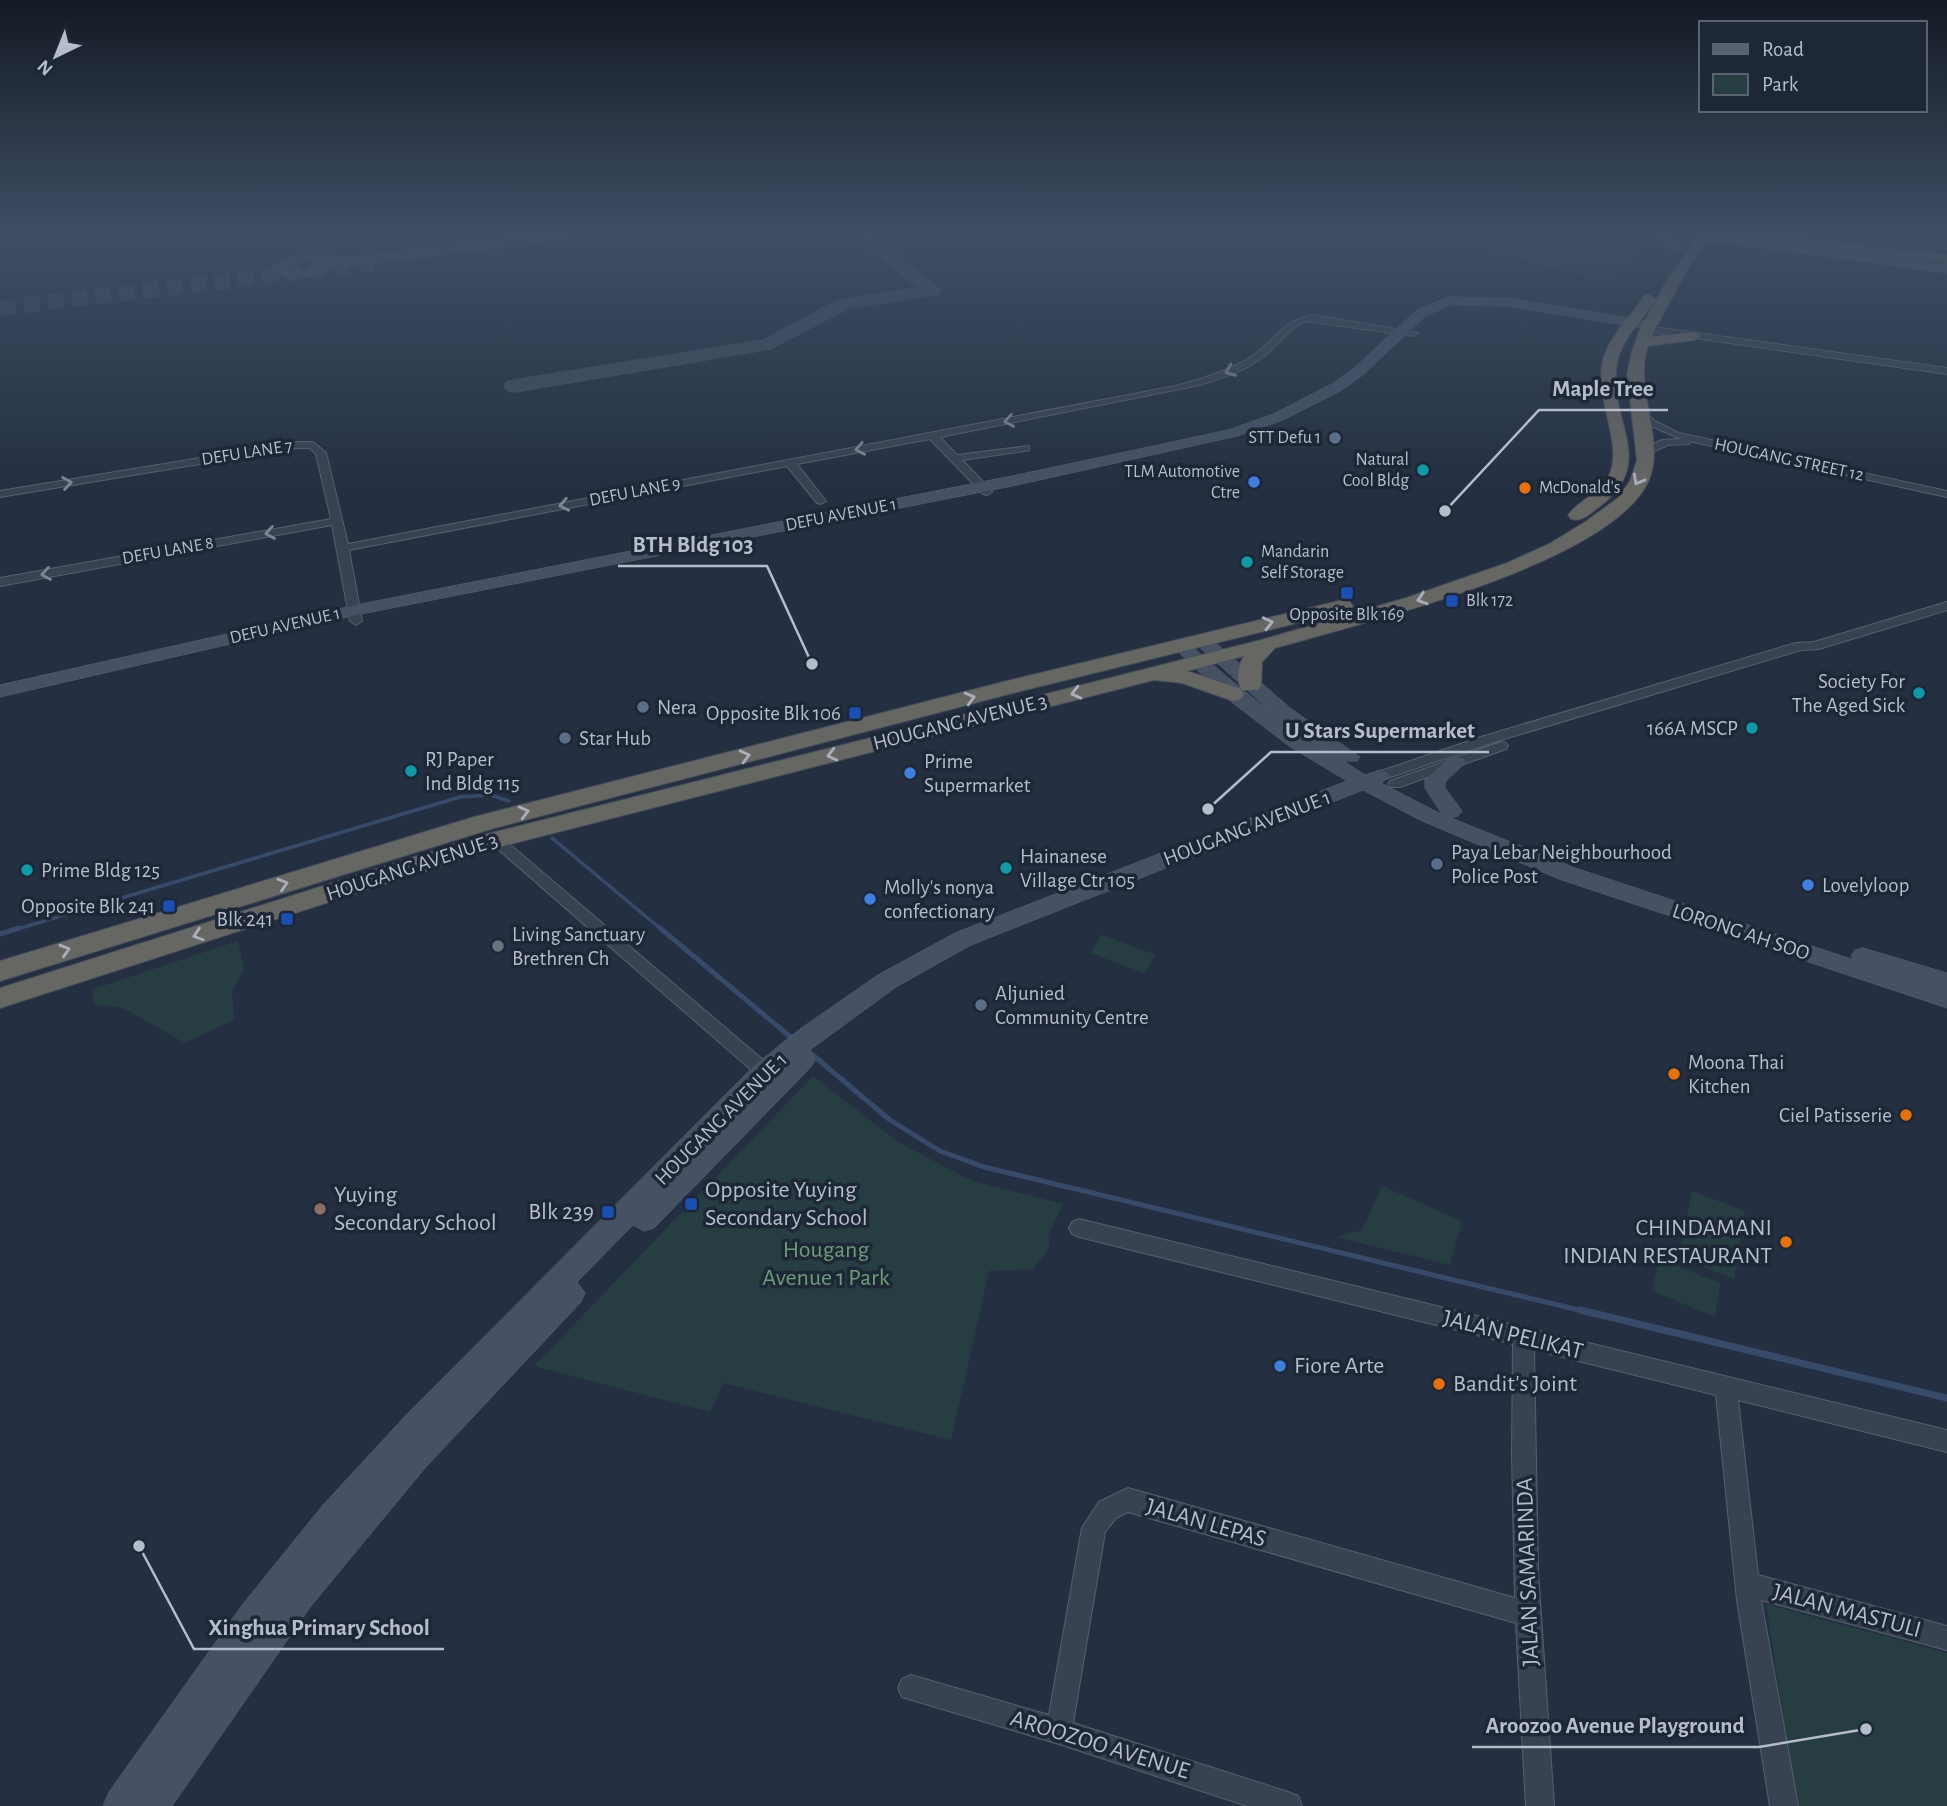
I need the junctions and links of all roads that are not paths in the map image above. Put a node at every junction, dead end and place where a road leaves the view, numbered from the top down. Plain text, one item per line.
1 (1430, 317) edge
2 (1583, 317) edge
3 (1644, 317) edge
4 (1649, 317) edge
5 (1643, 327) junction
6 (1675, 330) joint
7 (1408, 332) junction
8 (1695, 337) joint
9 (1947, 369) edge
10 (1638, 409) junction
11 (925, 434) junction
12 (1025, 448) dead end
13 (1644, 452) junction
14 (954, 458) junction
15 (790, 463) junction
16 (981, 490) junction
17 (0, 494) edge
18 (1947, 496) edge
19 (821, 501) dead end
20 (337, 521) junction
21 (344, 548) junction
22 (0, 582) edge
23 (1946, 604) edge
24 (356, 616) junction
25 (1898, 619) junction
26 (1202, 640) junction
27 (1268, 644) junction
28 (1180, 645) junction
29 (1815, 646) junction
30 (1219, 656) junction
31 (1196, 662) junction
32 (1143, 676) junction
33 (1242, 690) junction
34 (0, 691) edge
35 (0, 700) edge
36 (1312, 751) junction
37 (1456, 762) junction
38 (1380, 783) junction
39 (1313, 803) junction
40 (1451, 811) junction
41 (496, 840) junction
42 (0, 971) edge
43 (1947, 982) edge
44 (0, 998) edge
45 (1947, 999) edge
46 (815, 1040) junction
47 (782, 1067) junction
48 (1079, 1228) dead end
49 (1524, 1338) junction
50 (1726, 1388) junction
51 (1947, 1441) edge
52 (1748, 1584) junction
53 (1527, 1614) junction
54 (1947, 1638) edge
55 (911, 1688) dead end
56 (1059, 1731) junction
57 (123, 1806) edge
58 (149, 1806) edge
59 (1288, 1806) edge
60 (1541, 1806) edge
61 (1784, 1806) edge

1 - 7 main road, DEFU AVENUE 1
2 - 5 main road, DEFU AVENUE 1
3 - 5 highway, HOUGANG AVENUE 3
4 - 5 highway, HOUGANG AVENUE 3
5 - 6 highway
5 - 8 highway
5 - 10 highway, HOUGANG AVENUE 3
26 -> 5 highway, HOUGANG AVENUE 3
6 - 9 street
7 -> 11 street, DEFU LANE 9
7 - 16 main road, DEFU AVENUE 1
8 - 9 street
10 - 13 highway, HOUGANG AVENUE 3
10 - 18 street, HOUGANG STREET 12
11 - 14 street
11 -> 15 street, DEFU LANE 9
11 - 16 street
12 - 14 street
13 - 18 street, HOUGANG STREET 12
13 -> 27 highway, HOUGANG AVENUE 3
14 - 16 street
15 - 19 street
15 -> 21 street, DEFU LANE 9
16 - 24 main road, DEFU AVENUE 1
17 -> 20 street, DEFU LANE 7
20 - 21 street, DEFU LANE 7
20 -> 22 street, DEFU LANE 8
21 - 24 street, DEFU LANE 7
23 - 25 street, HOUGANG AVENUE 1
23 - 25 street, HOUGANG AVENUE 1
24 - 34 main road, DEFU AVENUE 1
24 - 35 main road, DEFU AVENUE 1
25 - 29 street, HOUGANG AVENUE 1
26 - 28 highway, HOUGANG AVENUE 3
26 - 30 main road, LORONG AH SOO
27 - 30 highway, HOUGANG AVENUE 3
27 - 33 highway
28 - 31 main road, LORONG AH SOO
42 -> 28 highway, HOUGANG AVENUE 3
29 - 37 street, HOUGANG AVENUE 1
29 - 38 street, HOUGANG AVENUE 1
30 - 31 highway, HOUGANG AVENUE 3
30 - 33 main road, LORONG AH SOO
31 - 32 highway, HOUGANG AVENUE 3
31 - 33 main road, LORONG AH SOO
32 - 33 highway
32 -> 41 highway, HOUGANG AVENUE 3
33 - 36 main road, LORONG AH SOO
33 - 38 main road, LORONG AH SOO
36 - 38 main road, LORONG AH SOO
36 - 39 main road
37 - 38 street, HOUGANG AVENUE 1
37 - 40 main road
38 - 39 main road, HOUGANG AVENUE 1
38 - 40 main road, LORONG AH SOO
38 - 45 main road, LORONG AH SOO
38 - 46 main road, HOUGANG AVENUE 1
39 - 46 main road, HOUGANG AVENUE 1
40 - 43 main road, LORONG AH SOO
41 -> 44 highway, HOUGANG AVENUE 3
41 - 47 street
46 - 47 main road, HOUGANG AVENUE 1
47 - 57 main road, HOUGANG AVENUE 1
47 - 58 main road, HOUGANG AVENUE 1
48 - 49 street, JALAN PELIKAT
49 - 50 street, JALAN PELIKAT
49 - 53 street, JALAN SAMARINDA
50 - 51 street, JALAN PELIKAT
50 - 52 street, JALAN MASTULI
52 - 54 street, JALAN MASTULI
52 - 61 street, JALAN MASTULI
53 - 56 street, JALAN LEPAS
53 - 60 street, JALAN SAMARINDA
55 - 56 street, AROOZOO AVENUE
56 - 59 street, AROOZOO AVENUE

